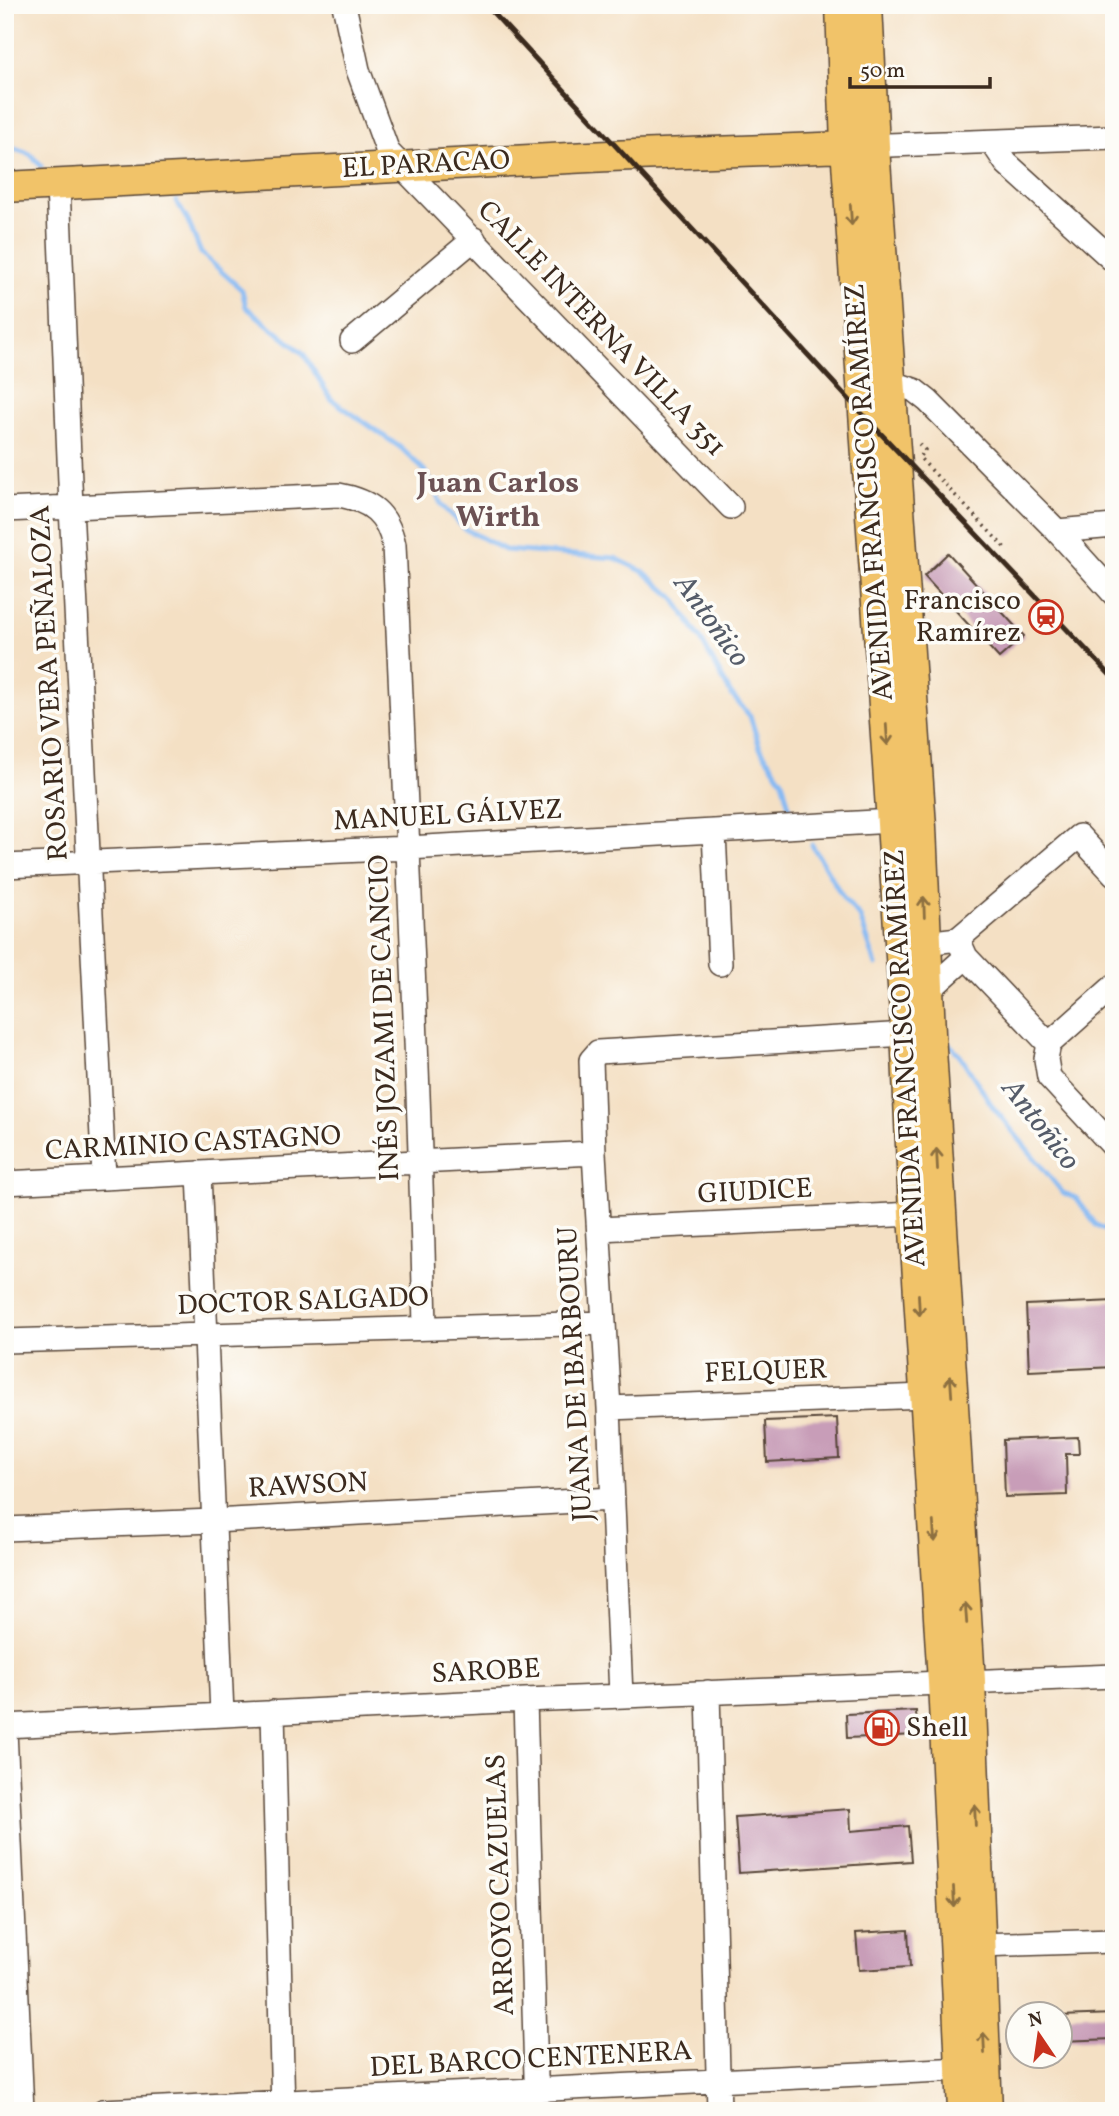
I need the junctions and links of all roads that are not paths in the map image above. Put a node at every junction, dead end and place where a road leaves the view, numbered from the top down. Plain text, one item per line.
1 (344, 5) edge
2 (841, 5) edge
3 (867, 5) edge
4 (1114, 136) edge
5 (992, 142) junction
6 (860, 146) junction
7 (404, 166) junction
8 (58, 184) junction
9 (5, 187) edge
10 (474, 239) junction
11 (1114, 261) edge
12 (352, 341) dead end
13 (891, 382) junction
14 (71, 507) junction
15 (730, 507) dead end
16 (5, 510) edge
17 (1114, 526) edge
18 (1057, 531) junction
19 (1114, 594) edge
20 (893, 821) junction
21 (714, 832) junction
22 (408, 848) junction
23 (89, 863) junction
24 (5, 866) edge
25 (1114, 874) edge
26 (925, 943) junction
27 (962, 948) junction
28 (720, 964) dead end
29 (1114, 986) edge
30 (928, 991) junction
31 (906, 1034) junction
32 (1049, 1044) junction
33 (1114, 1147) edge
34 (594, 1153) junction
35 (421, 1163) junction
36 (199, 1174) junction
37 (104, 1178) junction
38 (5, 1183) edge
39 (914, 1214) junction
40 (598, 1229) junction
41 (603, 1323) junction
42 (425, 1327) junction
43 (205, 1335) junction
44 (5, 1341) edge
45 (925, 1396) junction
46 (609, 1408) junction
47 (613, 1499) junction
48 (213, 1521) junction
49 (5, 1529) edge
50 (1114, 1676) edge
51 (957, 1681) junction
52 (708, 1692) junction
53 (621, 1696) junction
54 (525, 1700) junction
55 (273, 1712) junction
56 (222, 1714) junction
57 (5, 1728) edge
58 (1114, 1941) edge
59 (979, 1945) junction
60 (962, 2069) junction
61 (718, 2081) junction
62 (537, 2101) edge
63 (283, 2106) edge
64 (22, 2111) edge
65 (103, 2111) edge
66 (719, 2111) edge
67 (964, 2111) edge
68 (987, 2111) edge

1 - 7 street, CALLE INTERNA VILLA 351
2 - 6 main road, AVENIDA FRANCISCO RAMÍREZ
3 - 6 main road, AVENIDA FRANCISCO RAMÍREZ
4 - 5 street
5 - 6 street
5 - 11 street
6 - 7 main road, EL PARACAO
6 - 13 main road, AVENIDA FRANCISCO RAMÍREZ
6 -> 20 main road, AVENIDA FRANCISCO RAMÍREZ
7 - 8 main road, EL PARACAO
7 - 10 street, CALLE INTERNA VILLA 351
8 - 9 main road, EL PARACAO
8 - 14 street, ROSARIO VERA PEÑALOZA
10 - 12 street
10 - 15 street, CALLE INTERNA VILLA 351
13 - 18 street
26 -> 13 main road, AVENIDA FRANCISCO RAMÍREZ
14 - 16 street
14 - 22 street, INÉS JOZAMI DE CANCIO
14 - 23 street, ROSARIO VERA PEÑALOZA
17 - 18 street
18 - 19 street
20 - 21 street, MANUEL GÁLVEZ
20 - 31 main road, AVENIDA FRANCISCO RAMÍREZ
21 - 22 street, MANUEL GÁLVEZ
21 - 28 street
22 - 23 street, MANUEL GÁLVEZ
22 - 35 street, INÉS JOZAMI DE CANCIO
23 - 24 street, MANUEL GÁLVEZ
23 - 37 street, ROSARIO VERA PEÑALOZA
25 - 27 street
26 - 27 street
26 - 30 main road, AVENIDA FRANCISCO RAMÍREZ
27 - 30 street
27 - 32 street
29 - 32 street
51 -> 30 main road, AVENIDA FRANCISCO RAMÍREZ
31 - 34 street, JUANA DE IBARBOURU
31 - 39 main road, AVENIDA FRANCISCO RAMÍREZ
32 - 33 street
34 - 35 street, CARMINIO CASTAGNO
34 - 40 street, JUANA DE IBARBOURU
35 - 36 street, CARMINIO CASTAGNO
35 - 42 street, INÉS JOZAMI DE CANCIO
36 - 37 street, CARMINIO CASTAGNO
36 - 43 street
37 - 38 street, CARMINIO CASTAGNO
39 - 40 street, GIUDICE
39 -> 45 main road, AVENIDA FRANCISCO RAMÍREZ
40 - 41 street, JUANA DE IBARBOURU
41 - 42 street, DOCTOR SALGADO
41 - 46 street, JUANA DE IBARBOURU
42 - 43 street, DOCTOR SALGADO
43 - 44 street, DOCTOR SALGADO
43 - 48 street
45 - 46 street, FELQUER
45 -> 51 main road, AVENIDA FRANCISCO RAMÍREZ
46 - 47 street, JUANA DE IBARBOURU
47 - 48 street, RAWSON
47 - 53 street, JUANA DE IBARBOURU
48 - 49 street, RAWSON
48 - 56 street
50 - 51 street, SAROBE
51 - 52 street, SAROBE
59 -> 51 main road, AVENIDA FRANCISCO RAMÍREZ
51 -> 60 main road, AVENIDA FRANCISCO RAMÍREZ
52 - 53 street, SAROBE
52 - 61 street
53 - 54 street, SAROBE
54 - 55 street, SAROBE
54 - 62 street, ARROYO CAZUELAS
55 - 56 street, SAROBE
55 - 63 street
56 - 57 street, SAROBE
57 - 64 street
58 - 59 street
68 -> 59 main road, AVENIDA FRANCISCO RAMÍREZ
60 - 61 street, DEL BARCO CENTENERA
60 - 67 main road, AVENIDA FRANCISCO RAMÍREZ
61 - 62 street, DEL BARCO CENTENERA
61 - 66 street
62 - 63 street, DEL BARCO CENTENERA
63 - 65 street, DEL BARCO CENTENERA

